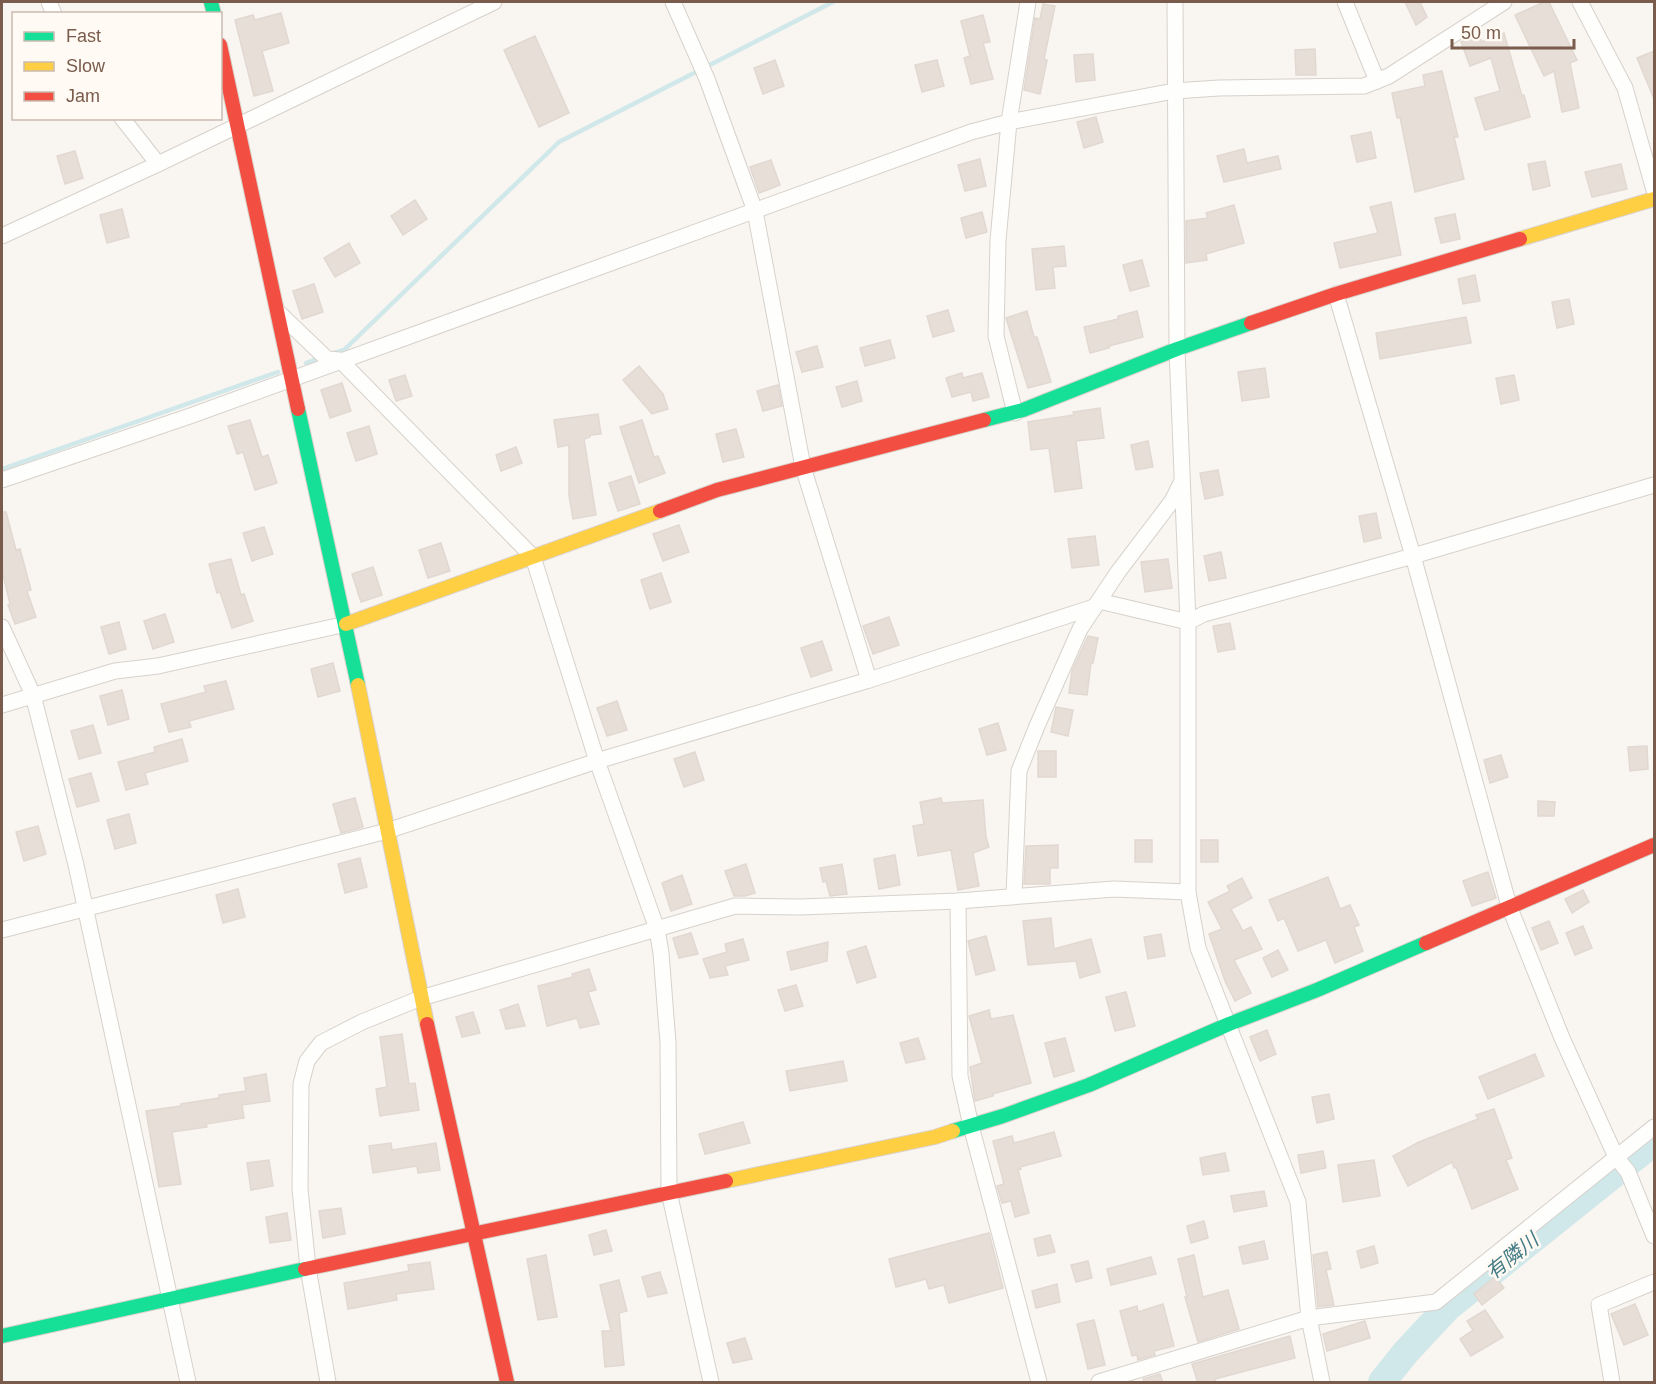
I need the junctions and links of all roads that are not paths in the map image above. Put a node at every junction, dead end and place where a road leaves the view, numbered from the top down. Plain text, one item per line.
1 (494, 2) edge
2 (673, 2) edge
3 (1028, 2) edge
4 (1175, 2) edge
5 (1345, 2) edge
6 (1504, 2) edge
7 (1580, 2) edge
8 (222, 54) edge
9 (1377, 81) junction
10 (1174, 91) junction
11 (124, 120) edge
12 (1009, 123) junction
13 (237, 125) junction
14 (158, 164) junction
15 (1654, 190) edge
16 (1654, 199) edge
17 (755, 211) junction
18 (2, 236) edge
19 (1336, 294) junction
20 (278, 312) junction
21 (1177, 349) junction
22 (329, 357) junction
23 (291, 378) junction
24 (1014, 412) junction
25 (803, 467) junction
26 (2, 480) edge
27 (1181, 483) junction
28 (1654, 485) edge
29 (1413, 556) junction
30 (533, 557) junction
31 (1097, 604) junction
32 (1188, 622) junction
33 (346, 624) junction
34 (2, 627) edge
35 (869, 680) junction
36 (33, 695) junction
37 (2, 705) edge
38 (597, 761) junction
39 (387, 831) junction
40 (1654, 845) edge
41 (1188, 892) junction
42 (1014, 895) junction
43 (958, 901) junction
44 (1509, 906) junction
45 (84, 907) junction
46 (657, 929) junction
47 (2, 930) edge
48 (421, 998) junction
49 (1229, 1024) junction
50 (971, 1126) junction
51 (1654, 1127) edge
52 (1621, 1163) junction
53 (669, 1192) junction
54 (472, 1233) junction
55 (1654, 1236) edge
56 (308, 1268) junction
57 (1654, 1282) edge
58 (169, 1300) junction
59 (1309, 1318) junction
60 (2, 1336) edge
61 (188, 1383) edge
62 (328, 1383) edge
63 (507, 1383) edge
64 (711, 1383) edge
65 (1038, 1383) edge
66 (1099, 1383) edge
67 (1322, 1383) edge
68 (1611, 1383) edge

1 - 13 street
2 - 17 street
3 - 12 street
4 - 10 street
5 - 9 street
6 - 9 street
7 - 15 street
8 - 13 street
9 - 10 street
10 - 12 street
10 - 21 street
11 - 14 street
12 - 17 street
12 - 24 street
13 - 14 street
13 - 20 street
14 - 18 street
16 - 19 street
17 - 22 street
17 - 25 street
19 - 21 street
19 - 29 street
20 - 22 street
20 - 23 street
21 - 24 street
21 - 27 street
22 - 23 street
22 - 30 street
23 - 26 street
23 - 33 street
24 - 25 street
25 - 30 street
25 - 35 street
27 - 31 street
27 - 32 street
28 - 29 street
29 - 32 street
29 - 44 street
30 - 33 street
30 - 38 street
31 - 32 street
31 - 35 street
31 - 42 street
32 - 41 street
33 - 36 street
33 - 39 street
34 - 36 street
35 - 38 street
36 - 37 street
36 - 45 street
38 - 39 street
38 - 46 street
39 - 45 street
39 - 48 street
40 - 44 street
41 - 42 street
41 - 49 street
42 - 43 street
43 - 46 street
43 - 50 street
44 - 49 street
44 - 52 street
45 - 47 street
45 - 58 street
46 - 48 street
46 - 53 street
48 - 54 street
48 - 56 street
49 - 50 street
49 - 59 street
50 - 53 street
50 - 65 street
51 - 52 street
52 - 55 street
52 - 59 street
53 - 54 street
53 - 64 street
54 - 56 street
54 - 63 street
56 - 58 street
56 - 62 street
57 - 68 street
58 - 60 street
58 - 61 street
59 - 66 street
59 - 67 street

